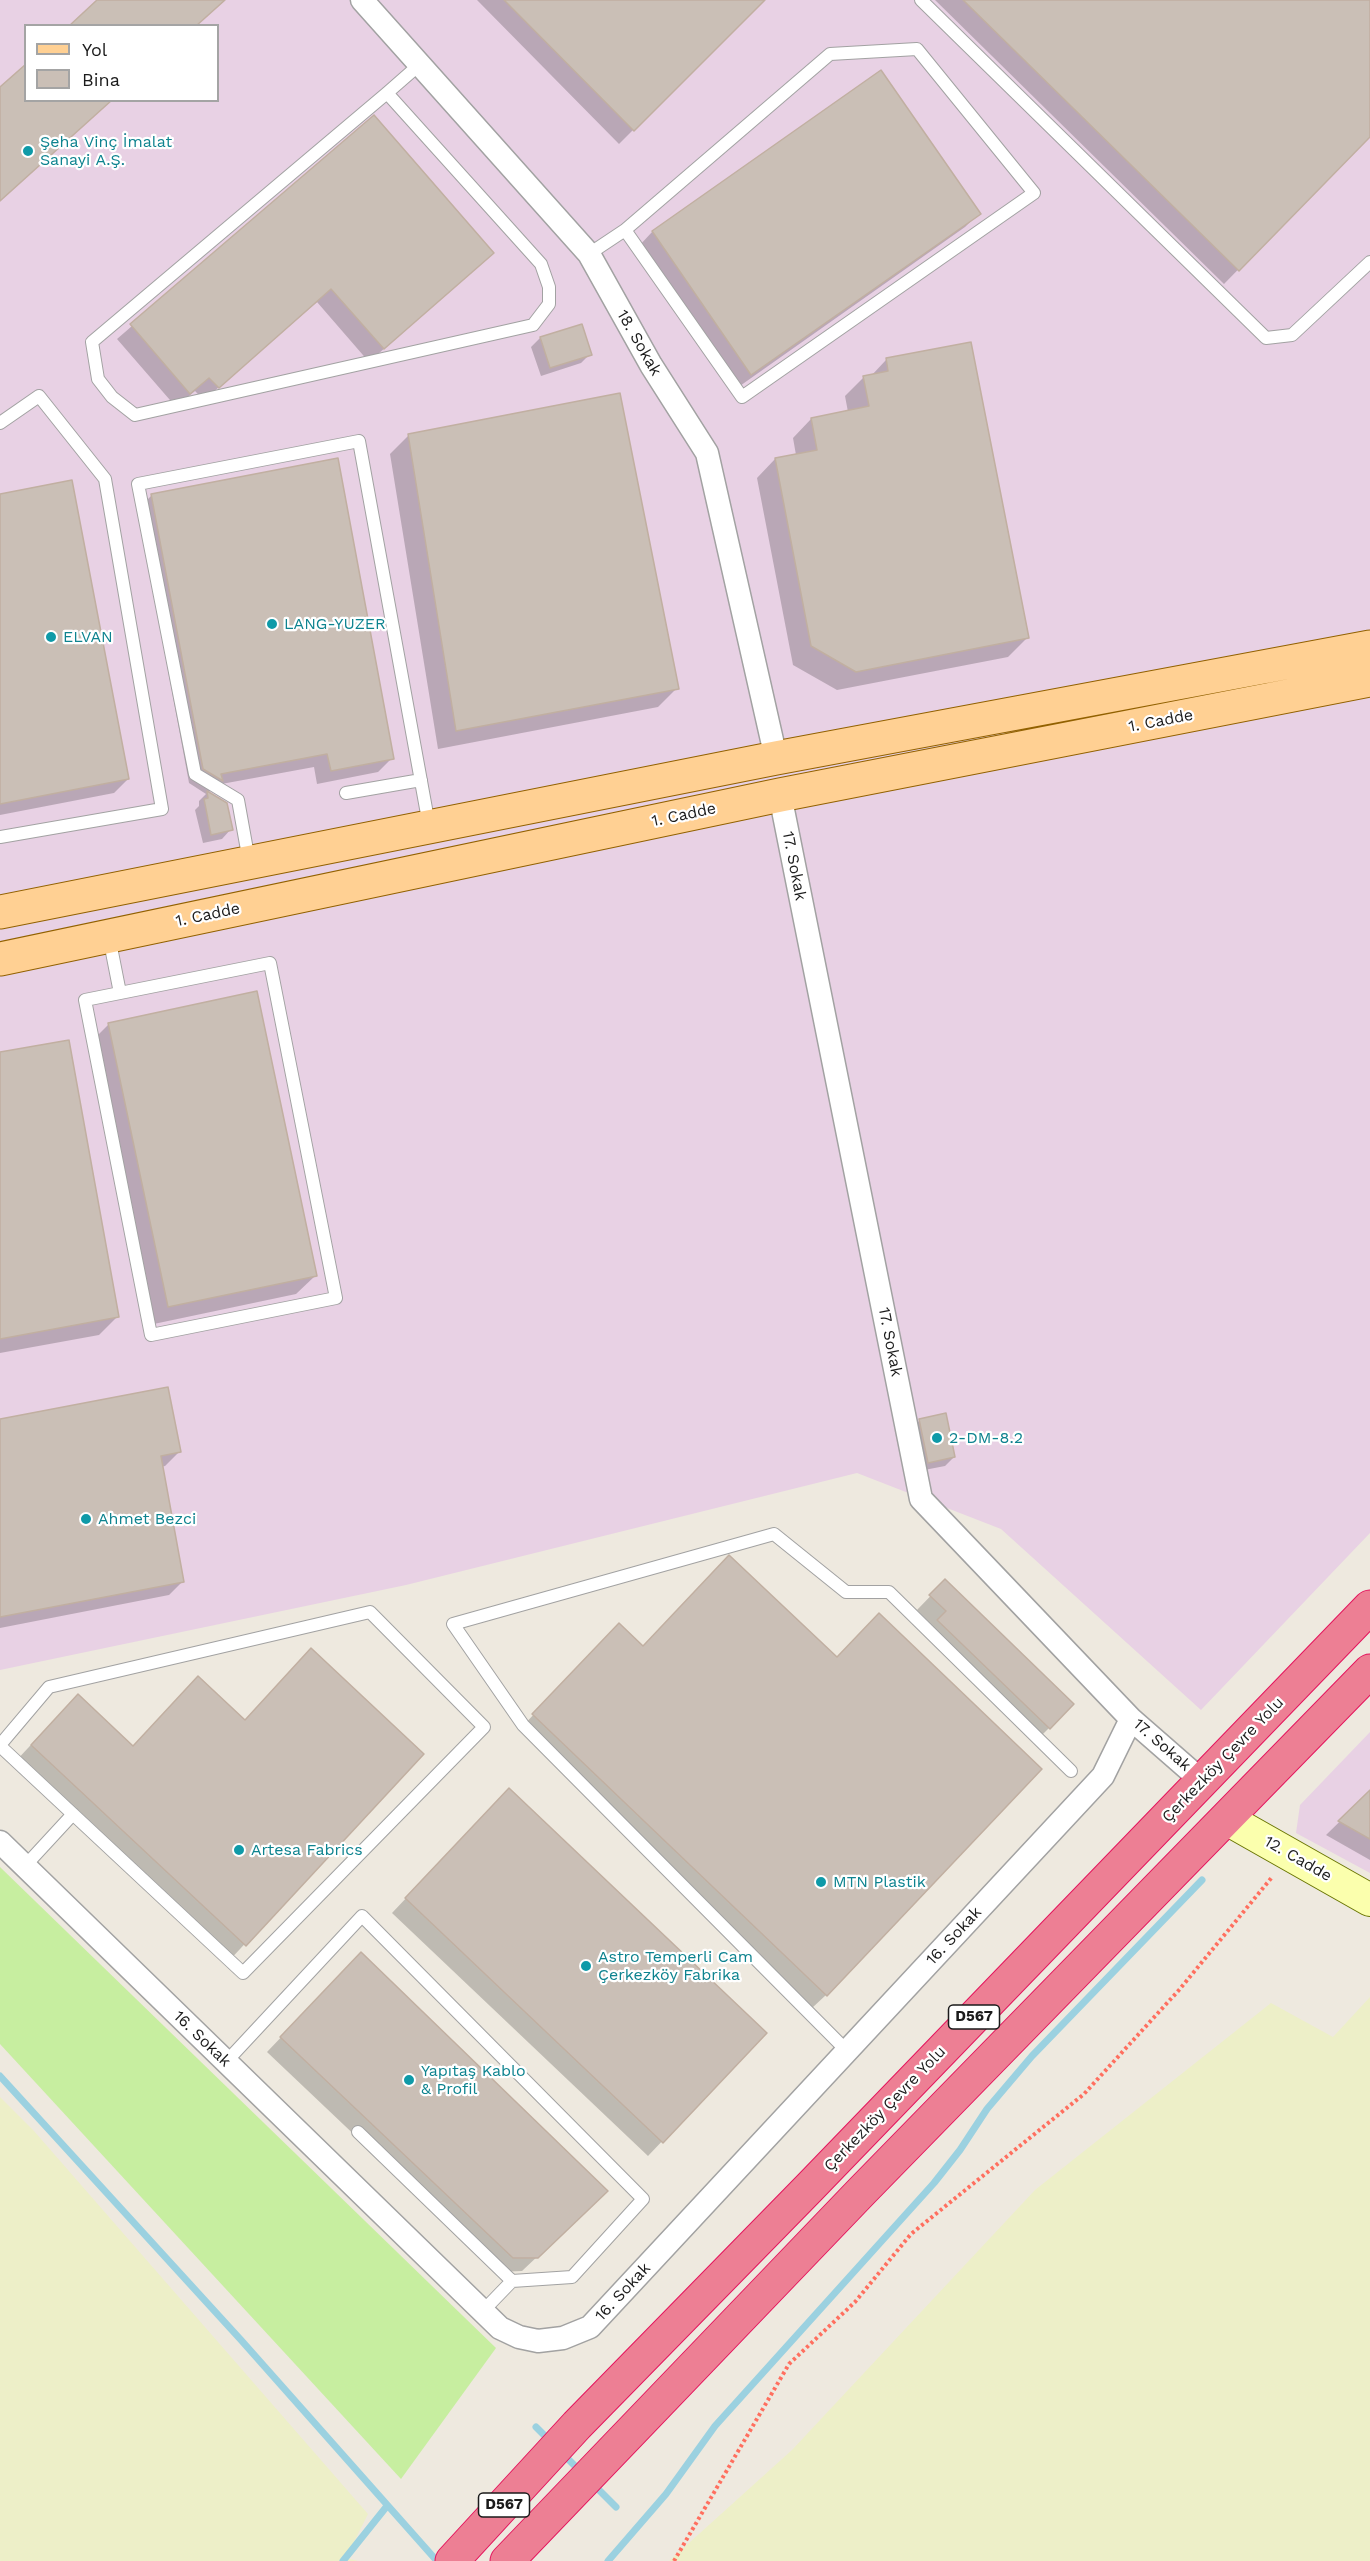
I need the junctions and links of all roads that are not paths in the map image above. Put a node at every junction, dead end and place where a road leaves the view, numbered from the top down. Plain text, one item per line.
1 (362, 0) edge
2 (921, 0) edge
3 (419, 65) junction
4 (387, 93) junction
5 (625, 230) junction
6 (589, 254) junction
7 (1370, 262) edge
8 (0, 423) edge
9 (1370, 647) edge
10 (1370, 680) edge
11 (776, 759) junction
12 (421, 780) junction
13 (346, 793) dead end
14 (780, 795) junction
15 (429, 827) junction
16 (0, 837) edge
17 (249, 862) junction
18 (0, 912) edge
19 (109, 936) junction
20 (0, 958) edge
21 (120, 993) junction
22 (1370, 1607) edge
23 (1370, 1671) edge
24 (1131, 1719) junction
25 (0, 1746) edge
26 (1071, 1771) dead end
27 (1202, 1781) junction
28 (73, 1815) junction
29 (1227, 1818) junction
30 (0, 1842) edge
31 (25, 1866) junction
32 (1370, 1900) edge
33 (847, 2051) junction
34 (226, 2062) junction
35 (358, 2132) dead end
36 (512, 2281) junction
37 (483, 2312) junction
38 (462, 2551) edge
39 (507, 2561) edge

1 - 3 street, 18. Sokak
2 - 7 lane
3 - 4 lane
3 - 6 street, 18. Sokak
4 - 4 lane
5 - 5 lane
5 - 6 lane
6 - 11 street, 18. Sokak
8 - 16 lane
9 - 11 main road, 1. Cadde
10 - 14 main road, 1. Cadde
11 - 15 main road, 1. Cadde
12 - 13 lane
12 - 15 lane
12 - 17 lane
14 - 19 main road, 1. Cadde
14 - 24 street, 17. Sokak
15 - 17 main road, 1. Cadde
17 - 18 main road, 1. Cadde
19 - 20 main road, 1. Cadde
19 - 21 lane
21 - 21 lane
22 - 27 highway, Çerkezköy Çevre Yolu / D567
23 - 29 highway, D567
24 - 27 street, 17. Sokak
24 - 33 street, 16. Sokak
25 - 28 lane
25 - 28 lane
26 - 33 lane
27 - 38 highway, Çerkezköy Çevre Yolu / D567
28 - 31 lane
29 - 32 street, 12. Cadde
29 - 39 highway, D567
30 - 31 street, 16. Sokak
31 - 34 street, 16. Sokak
33 - 37 street, 16. Sokak
34 - 36 lane
34 - 37 street, 16. Sokak
35 - 36 lane
36 - 37 lane

